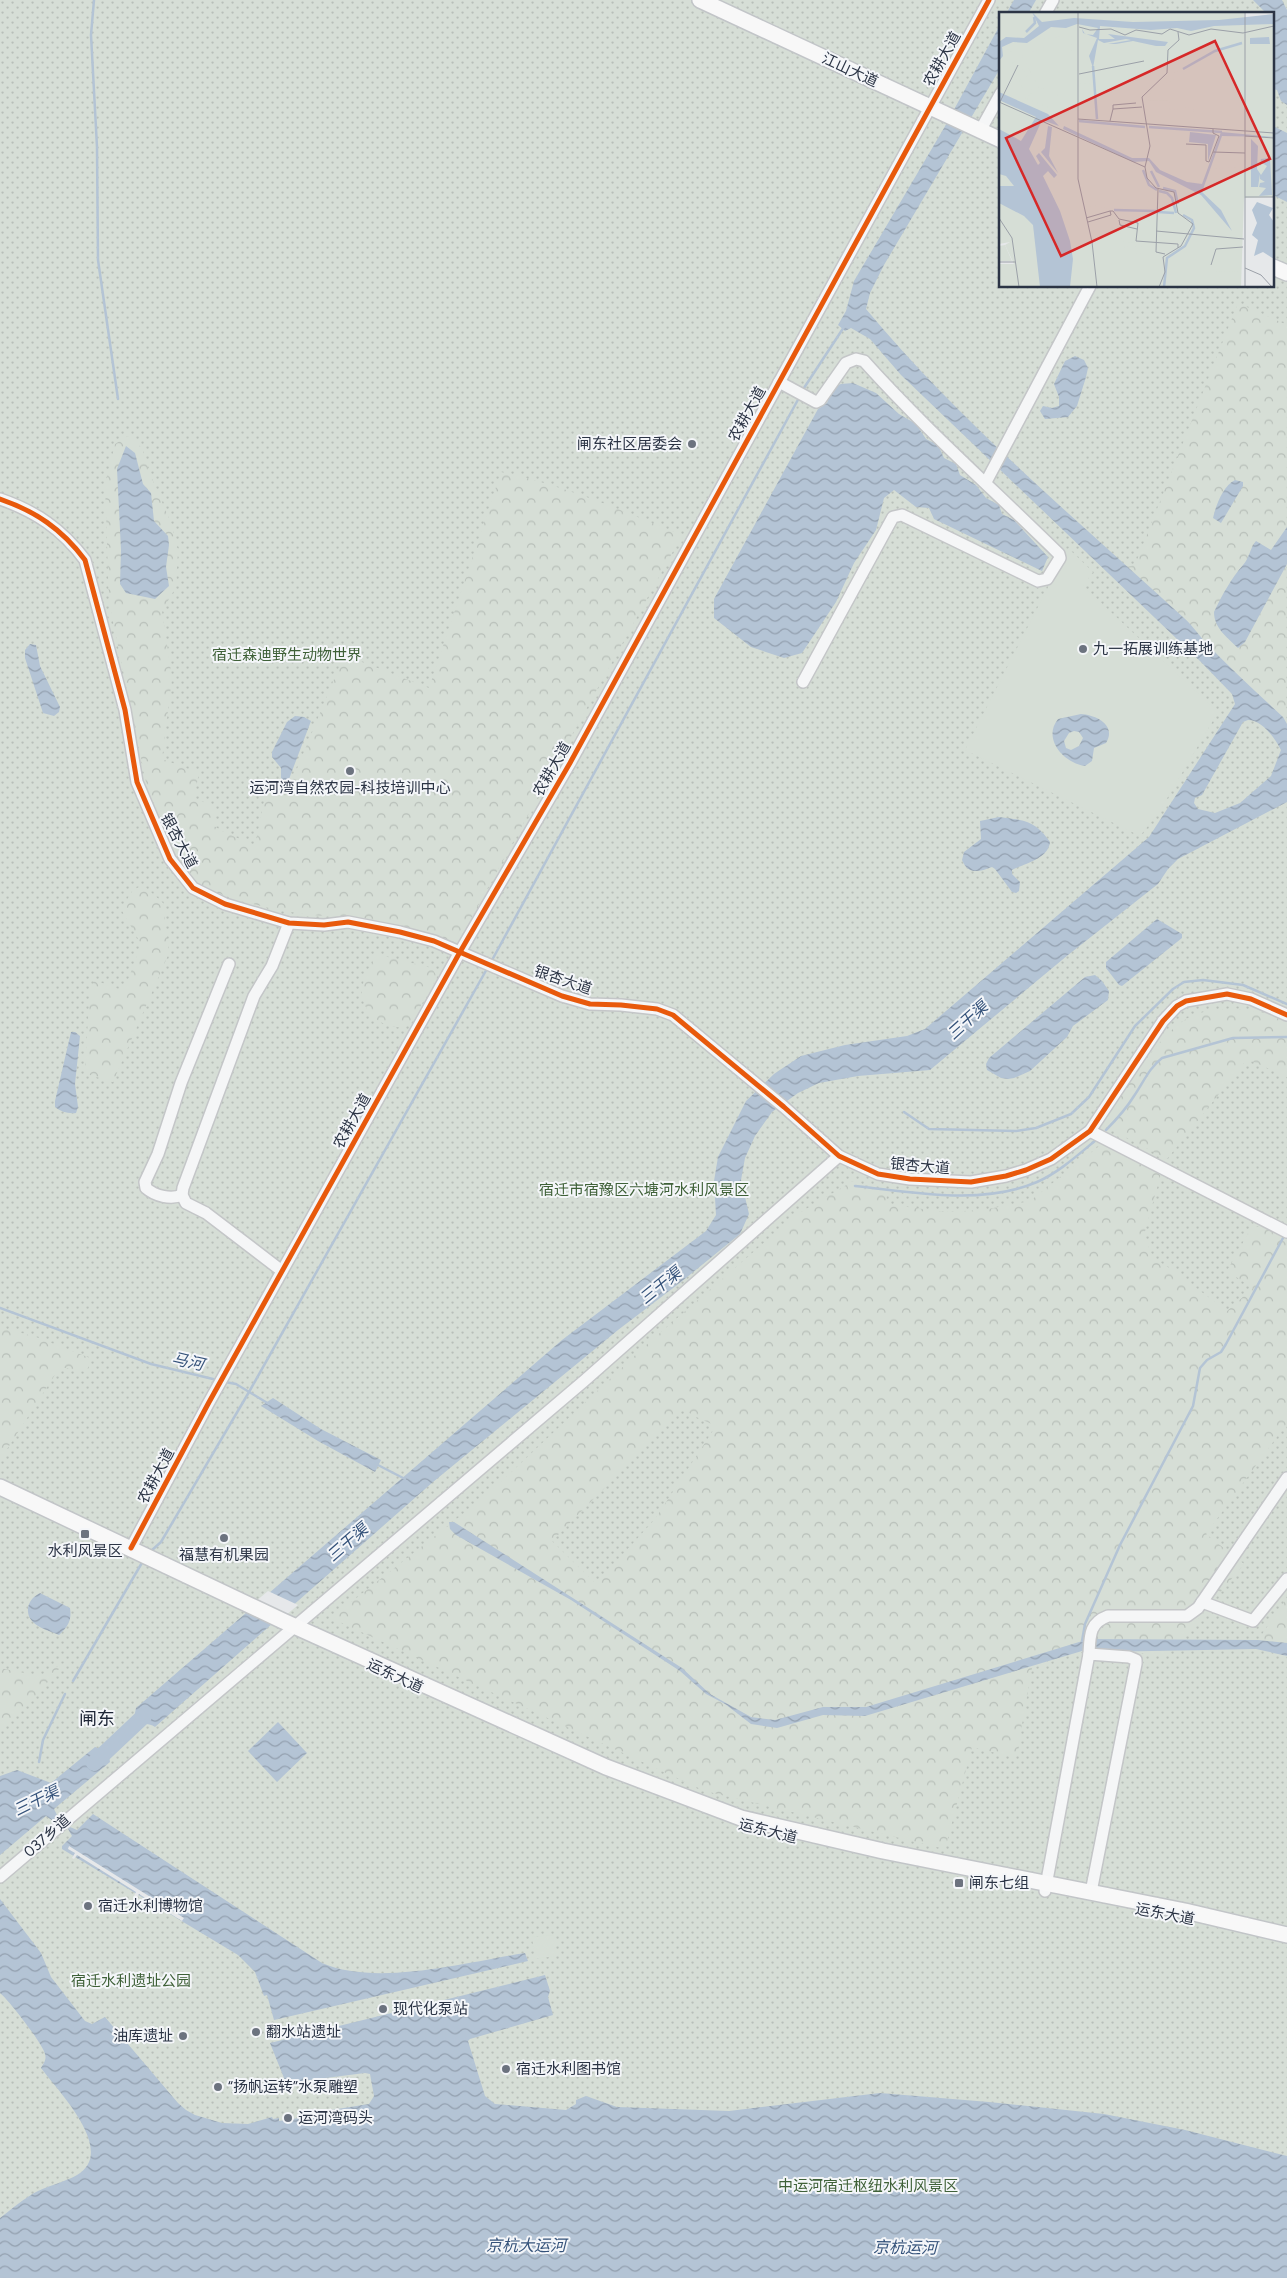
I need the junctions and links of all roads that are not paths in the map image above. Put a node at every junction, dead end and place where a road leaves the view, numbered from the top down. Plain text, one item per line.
1 (700, 0) edge
2 (989, 0) edge
3 (1053, 0) edge
4 (1046, 12) edge
5 (999, 96) edge
6 (932, 108) junction
7 (978, 130) junction
8 (999, 139) edge
9 (1274, 267) edge
10 (1287, 273) edge
11 (1089, 288) edge
12 (779, 382) junction
13 (988, 479) junction
14 (0, 499) edge
15 (803, 682) dead end
16 (288, 923) junction
17 (460, 952) junction
18 (228, 964) dead end
19 (1287, 1015) edge
20 (1090, 1131) junction
21 (838, 1156) junction
22 (182, 1196) junction
23 (1287, 1232) edge
24 (282, 1271) junction
25 (1287, 1478) edge
26 (0, 1487) edge
27 (131, 1548) junction
28 (1287, 1579) edge
29 (1202, 1602) junction
30 (290, 1625) junction
31 (1089, 1654) junction
32 (2, 1875) edge
33 (1046, 1887) junction
34 (1091, 1892) junction
35 (1287, 1935) edge
36 (1287, 1941) edge

1 - 6 main road, 江山大道
2 - 6 street, 农耕大道
3 - 4 street
5 - 7 street
6 - 7 main road, 江山大道
6 - 12 street, 农耕大道
7 - 8 main road, 江山大道
9 - 10 main road
11 - 13 street
12 - 13 street
12 - 17 street, 农耕大道
13 - 15 street
14 - 16 street, 银杏大道
16 - 17 street, 银杏大道
16 - 22 street
17 - 21 street, 银杏大道
17 - 24 street, 农耕大道
18 - 22 street
19 - 20 street, 银杏大道
20 - 21 street, 银杏大道
20 - 23 street
21 - 30 street, 037乡道
22 - 24 street
24 - 27 street, 农耕大道
25 - 29 street
26 - 27 main road, 运东大道
27 - 30 main road, 运东大道
28 - 29 street
29 - 31 street
30 - 32 street, 037乡道
30 - 33 main road, 运东大道
31 - 33 street
31 - 34 street
33 - 34 main road, 运东大道
33 - 36 main road, 运东大道
34 - 35 main road, 运东大道

